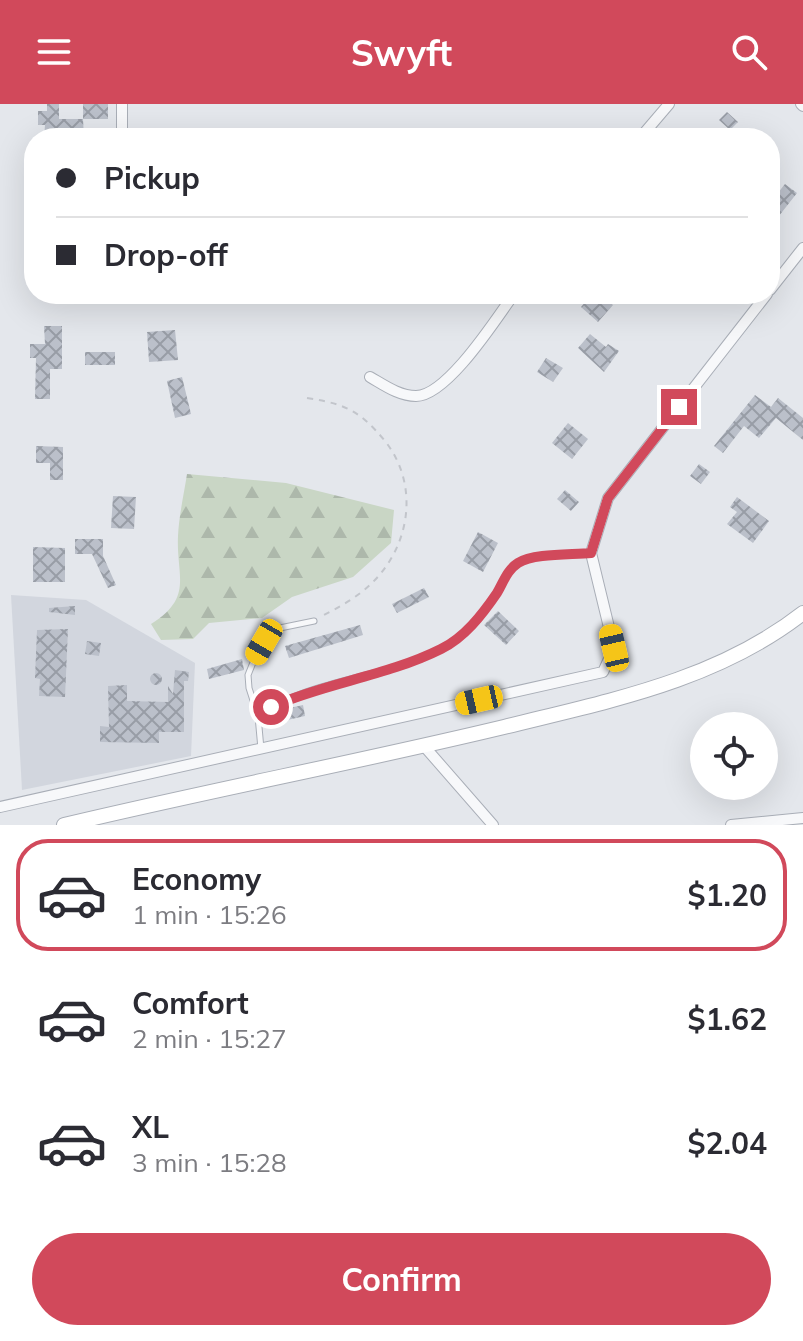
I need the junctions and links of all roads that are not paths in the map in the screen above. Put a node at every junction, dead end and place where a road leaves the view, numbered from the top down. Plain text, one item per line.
1 (122, 104) edge
2 (669, 104) edge
3 (122, 128) edge
4 (649, 128) edge
5 (803, 248) edge
6 (780, 278) edge
7 (507, 304) edge
8 (760, 304) edge
9 (370, 377) dead end
10 (591, 553) junction
11 (803, 613) edge
12 (314, 621) road end
13 (258, 716) junction
14 (424, 746) junction
15 (261, 750) junction
16 (0, 807) edge
17 (803, 818) edge
18 (64, 825) edge
19 (493, 825) edge
20 (731, 825) edge

1 - 3 street
2 - 4 street
5 - 6 street
7 - 9 street
8 - 10 street
10 - 13 lane
10 - 15 street
11 - 14 main road
12 - 13 lane
13 - 15 lane
14 - 18 main road
14 - 19 street
15 - 16 street
17 - 20 street

